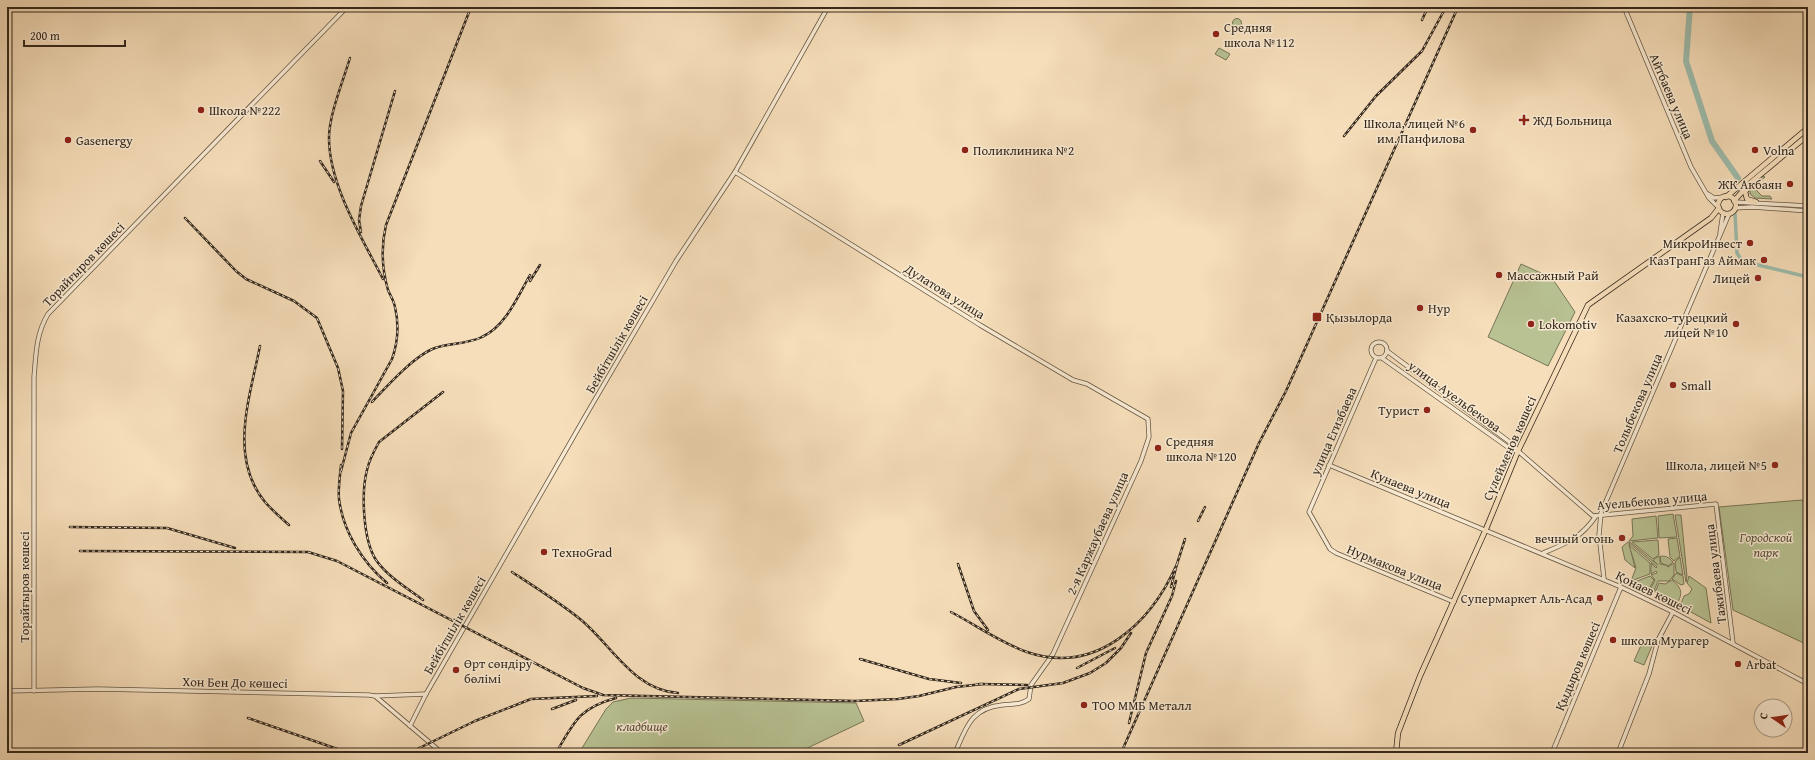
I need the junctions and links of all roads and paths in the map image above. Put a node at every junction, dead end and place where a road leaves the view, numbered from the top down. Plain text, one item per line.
1 (346, 7) edge
2 (828, 7) edge
3 (1624, 7) edge
4 (1808, 128) edge
5 (1808, 135) edge
6 (735, 172) junction
7 (1749, 184) junction
8 (1705, 191) junction
9 (1725, 197) junction
10 (1735, 201) junction
11 (1756, 202) junction
12 (1808, 206) edge
13 (1719, 208) junction
14 (1735, 208) junction
15 (1808, 210) edge
16 (1723, 213) junction
17 (1729, 214) junction
18 (1719, 240) junction
19 (1387, 352) junction
20 (1376, 358) junction
21 (1382, 358) junction
22 (1436, 389) junction
23 (1434, 394) junction
24 (1148, 419) joint
25 (1518, 451) junction
26 (1329, 465) junction
27 (1716, 504) joint
28 (1598, 516) junction
29 (1486, 529) junction
30 (1330, 549) joint
31 (1543, 553) junction
32 (1604, 579) junction
33 (1621, 587) junction
34 (1454, 602) junction
35 (1674, 612) junction
36 (1733, 643) junction
37 (1808, 684) edge
38 (7, 691) edge
39 (34, 691) junction
40 (426, 694) junction
41 (375, 696) junction
42 (410, 726) junction
43 (442, 753) edge
44 (955, 753) edge
45 (1396, 753) edge
46 (1552, 753) edge
47 (1618, 753) edge

1 - 39 street, Торайғыров көшесі
2 - 6 street, Бейбітшілік көшесі
3 - 8 street, Айтбаева улица
4 - 9 main road
5 - 7 main road
6 - 24 street, Дулатова улица
6 - 40 street, Бейбітшілік көшесі
7 - 10 main road
7 - 11 main road
8 - 9 street
8 - 13 street, Айтбаева улица
9 - 10 main road
9 - 13 main road
10 - 11 street
10 - 14 main road
11 - 12 street
13 - 16 main road
13 - 25 main road, Сүлейменов көшесі
14 - 15 street
14 - 17 main road
16 - 17 main road
16 - 18 street
17 - 18 street
18 - 28 street, Толыбекова улица
19 - 20 street
19 - 21 street
19 - 22 street, улица Ауельбекова
20 - 21 street
20 - 26 street, улица Егизбаева
21 - 23 street, улица Ауельбекова
22 - 23 street
22 - 25 street, улица Ауельбекова
23 - 25 street, улица Ауельбекова
24 - 44 street, 2-я Каржаубаева улица
25 - 28 street, Ауельбекова улица
25 - 29 main road, Сүлейменов көшесі
26 - 29 street, Кунаева улица
26 - 30 street, улица Егизбаева
27 - 28 street, Ауельбекова улица
27 - 36 street, Тажибаева улица
28 - 31 street
28 - 32 street, Толыбекова улица
29 - 31 street, Қонаев көшесі
29 - 34 main road, Сүлейменов көшесі
30 - 34 street, Нурмакова улица
31 - 32 street, Қонаев көшесі
32 - 33 street, Қонаев көшесі
33 - 35 street, Қонаев көшесі
33 - 46 street, Қыдыров көшесі
34 - 45 main road, Сүлейменов көшесі
35 - 36 street, Қонаев көшесі
35 - 47 street
36 - 37 street, Қонаев көшесі
38 - 39 street, Хон Бен До көшесі
39 - 41 street, Хон Бен До көшесі
40 - 41 street, Хон Бен До көшесі
40 - 42 street, Бейбітшілік көшесі
41 - 42 street
42 - 43 street

